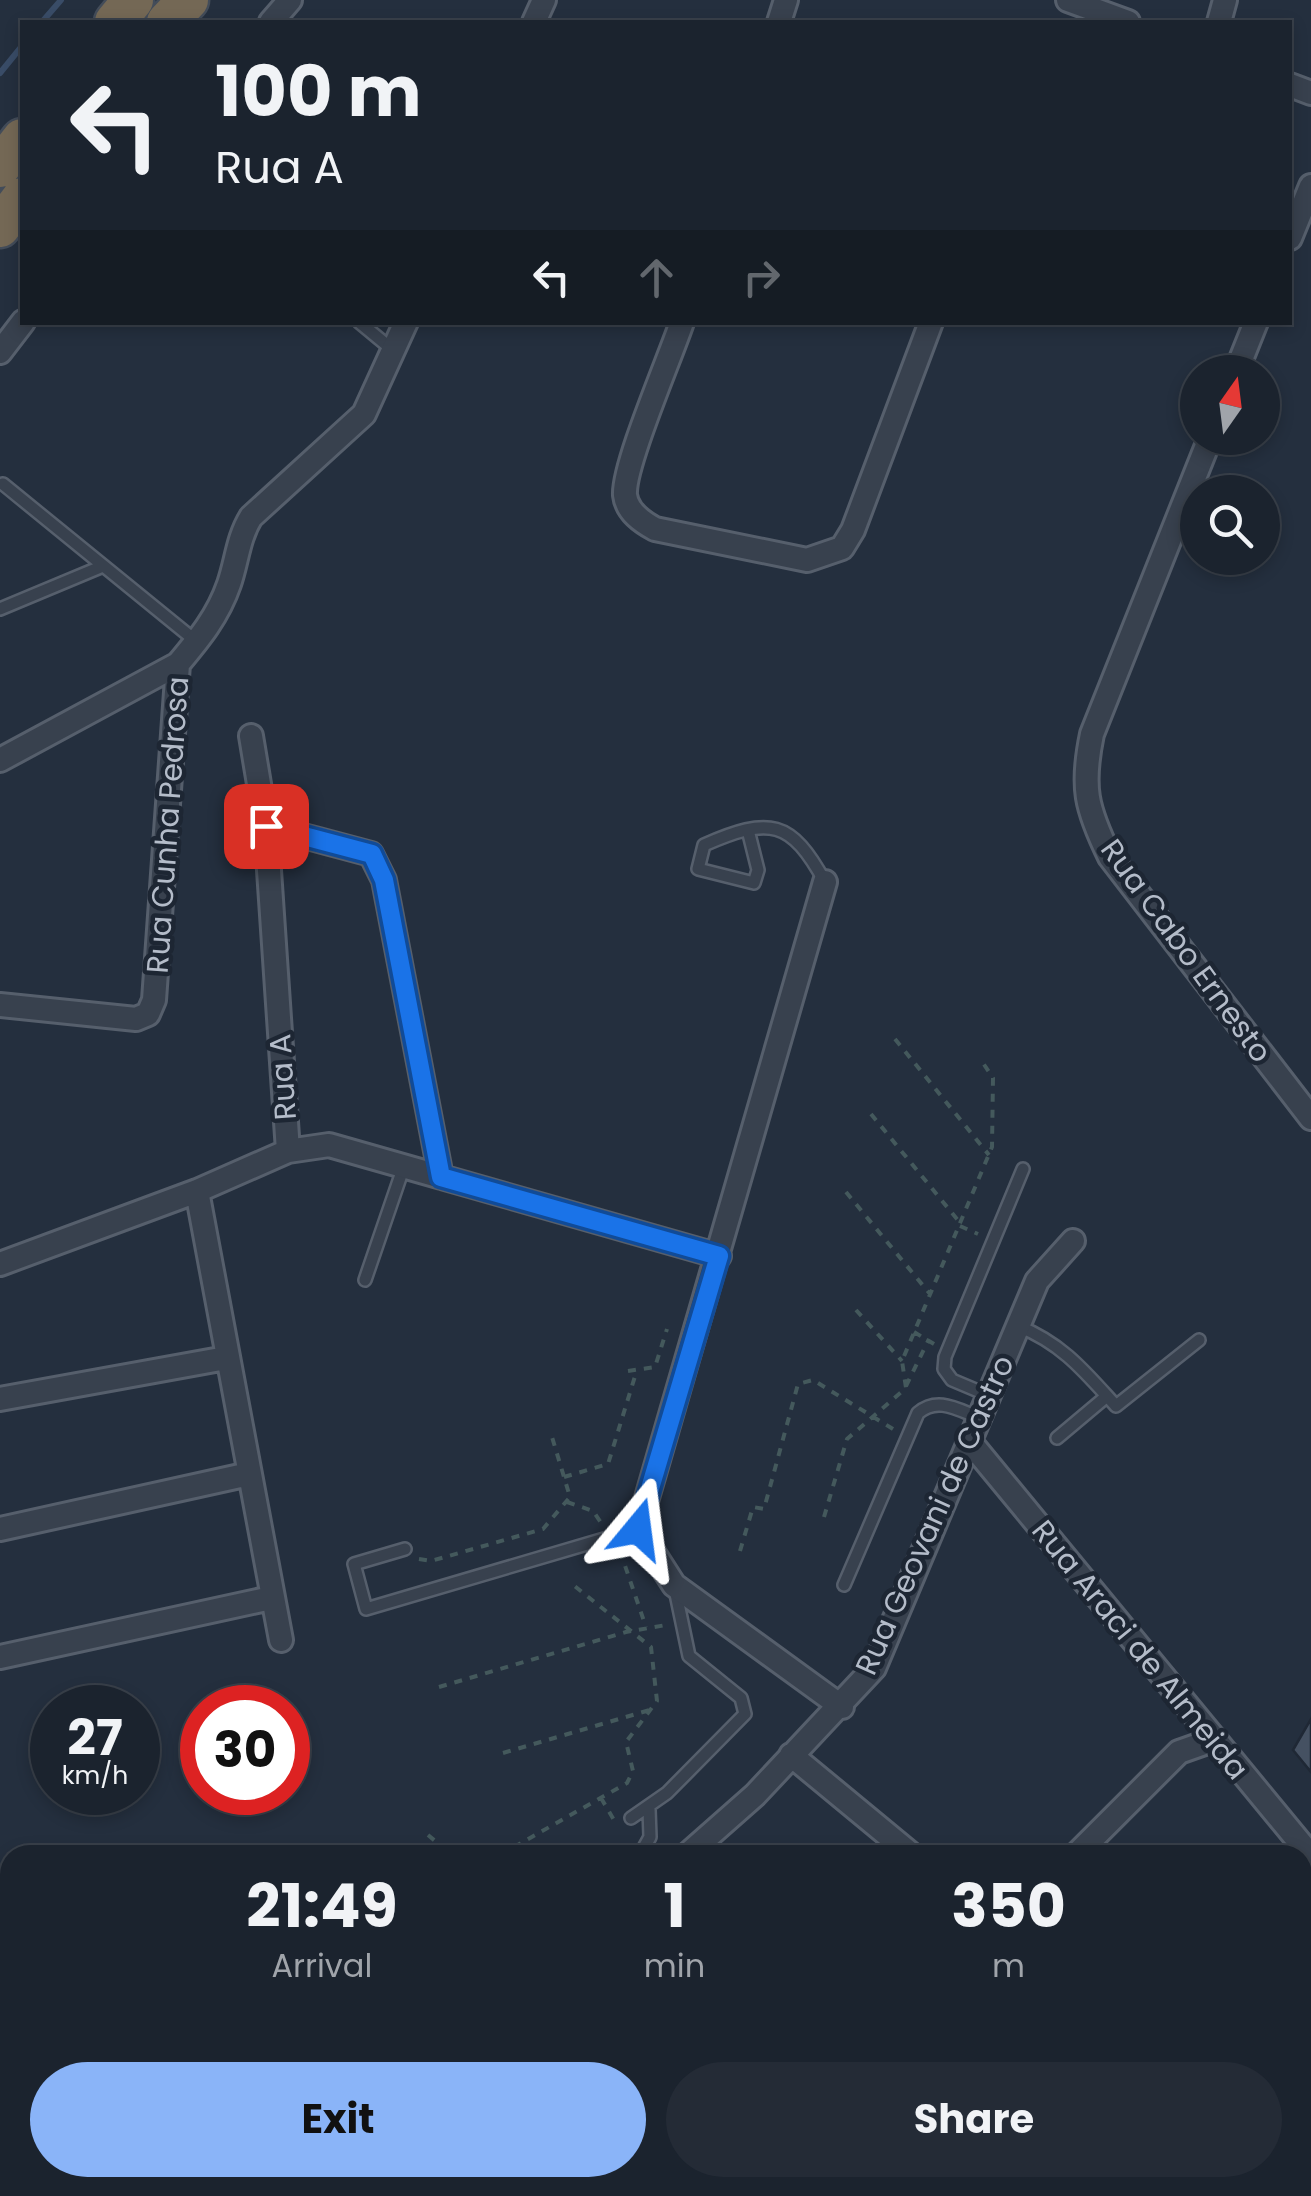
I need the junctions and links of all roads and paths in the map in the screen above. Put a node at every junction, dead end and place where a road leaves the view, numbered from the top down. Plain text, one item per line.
1 (134, 0) edge
2 (188, 0) edge
3 (290, 0) edge
4 (1068, 0) edge
5 (118, 20) edge
6 (169, 20) edge
7 (273, 20) edge
8 (1123, 20) edge
9 (20, 142) edge
10 (0, 168) edge
11 (1311, 186) edge
12 (20, 201) edge
13 (0, 226) edge
14 (1292, 233) edge
15 (22, 325) edge
16 (362, 325) edge
17 (405, 325) edge
18 (681, 325) edge
19 (931, 325) edge
20 (1255, 325) edge
21 (394, 351) junction
22 (0, 352) edge
23 (1243, 355) edge
24 (1203, 455) edge
25 (2, 484) dead end
26 (103, 566) junction
27 (0, 610) edge
28 (197, 642) junction
29 (178, 664) junction
30 (251, 736) dead end
31 (0, 760) edge
32 (266, 826) junction
33 (748, 830) junction
34 (825, 882) joint
35 (0, 1005) edge
36 (895, 1040) dead end
37 (980, 1060) dead end
38 (871, 1114) dead end
39 (1311, 1118) edge
40 (288, 1151) junction
41 (989, 1155) junction
42 (404, 1166) junction
43 (1023, 1169) dead end
44 (441, 1177) junction
45 (197, 1192) junction
46 (846, 1192) dead end
47 (960, 1225) junction
48 (994, 1240) junction
49 (1072, 1241) dead end
50 (719, 1256) junction
51 (0, 1264) edge
52 (365, 1280) dead end
53 (930, 1294) junction
54 (856, 1310) dead end
55 (1018, 1326) junction
56 (667, 1329) dead end
57 (914, 1332) junction
58 (1199, 1340) dead end
59 (226, 1358) junction
60 (902, 1361) junction
61 (628, 1371) dead end
62 (636, 1373) junction
63 (906, 1386) junction
64 (990, 1396) junction
65 (1107, 1396) junction
66 (0, 1399) edge
67 (872, 1418) junction
68 (980, 1418) junction
69 (902, 1426) dead end
70 (552, 1436) dead end
71 (1058, 1438) dead end
72 (970, 1442) junction
73 (249, 1474) junction
74 (564, 1477) junction
75 (567, 1502) junction
76 (824, 1517) dead end
77 (0, 1529) edge
78 (638, 1529) junction
79 (614, 1536) junction
80 (405, 1549) joint
81 (740, 1551) dead end
82 (572, 1584) dead end
83 (674, 1585) junction
84 (844, 1585) dead end
85 (271, 1598) junction
86 (682, 1623) junction
87 (646, 1628) junction
88 (626, 1632) junction
89 (281, 1640) dead end
90 (0, 1658) edge
91 (439, 1687) dead end
92 (842, 1707) junction
93 (654, 1709) junction
94 (1187, 1709) junction
95 (1212, 1740) junction
96 (1179, 1752) junction
97 (502, 1753) dead end
98 (791, 1755) junction
99 (649, 1809) junction
100 (632, 1818) dead end
101 (428, 1835) dead end
102 (440, 1845) edge
103 (518, 1845) edge
104 (645, 1845) edge
105 (698, 1845) edge
106 (900, 1845) edge
107 (1086, 1845) edge
108 (1302, 1845) edge

1 - 5 highway
2 - 6 highway
3 - 7 street
4 - 8 street
9 - 10 highway
11 - 14 street
12 - 13 highway
15 - 22 street
16 - 21 lane
17 - 21 street, Rua Cunha Pedrosa
18 - 19 street
20 - 23 street
21 - 28 street, Rua Cunha Pedrosa
24 - 39 street, Rua Cabo Ernesto
25 - 26 lane
26 - 27 lane
26 - 28 lane
28 - 29 street, Rua Cunha Pedrosa
29 - 31 street
29 - 35 street, Rua Cunha Pedrosa
30 - 32 street, Rua A
32 - 40 street, Rua A
32 - 44 street
33 - 33 lane
33 - 34 lane
34 - 50 street
36 - 41 path
37 - 41 path
38 - 47 path
40 - 42 street, Rua A
40 - 45 street
41 - 47 path
42 - 44 street, Rua A
42 - 52 lane
43 - 48 lane
44 - 50 street, Rua A
45 - 51 street
45 - 59 street
46 - 53 path
47 - 48 path
47 - 53 path
48 - 64 lane
49 - 55 street, Rua Geovani de Castro
50 - 78 street
53 - 57 path
54 - 60 path
55 - 64 street, Rua Geovani de Castro
55 - 65 lane
56 - 62 path
57 - 60 path
57 - 63 path
58 - 65 lane
59 - 66 street
59 - 73 street
60 - 63 path
61 - 62 path
62 - 74 path
63 - 67 path
64 - 68 street, Rua Geovani de Castro
65 - 71 lane
67 - 69 path
67 - 76 path
67 - 81 path
68 - 72 street, Rua Geovani de Castro
68 - 84 lane
70 - 74 path
72 - 92 street, Rua Geovani de Castro
72 - 94 street, Rua Araci de Almeida
73 - 77 street
73 - 85 street
74 - 75 path
75 - 79 path
75 - 80 path
78 - 79 lane
78 - 83 street
79 - 80 lane
79 - 87 path
82 - 88 path
83 - 86 lane
83 - 92 street
85 - 89 street
85 - 90 street
86 - 87 path
86 - 99 lane
87 - 88 path
88 - 91 path
88 - 93 path
92 - 98 street, Rua Geovani de Castro
93 - 97 path
93 - 103 path
94 - 95 street, Rua Araci de Almeida
94 - 96 street
95 - 96 street
95 - 108 street, Rua Araci de Almeida
96 - 107 street
98 - 105 street, Rua Geovani de Castro
98 - 106 street
99 - 100 lane
99 - 104 lane
101 - 102 path

